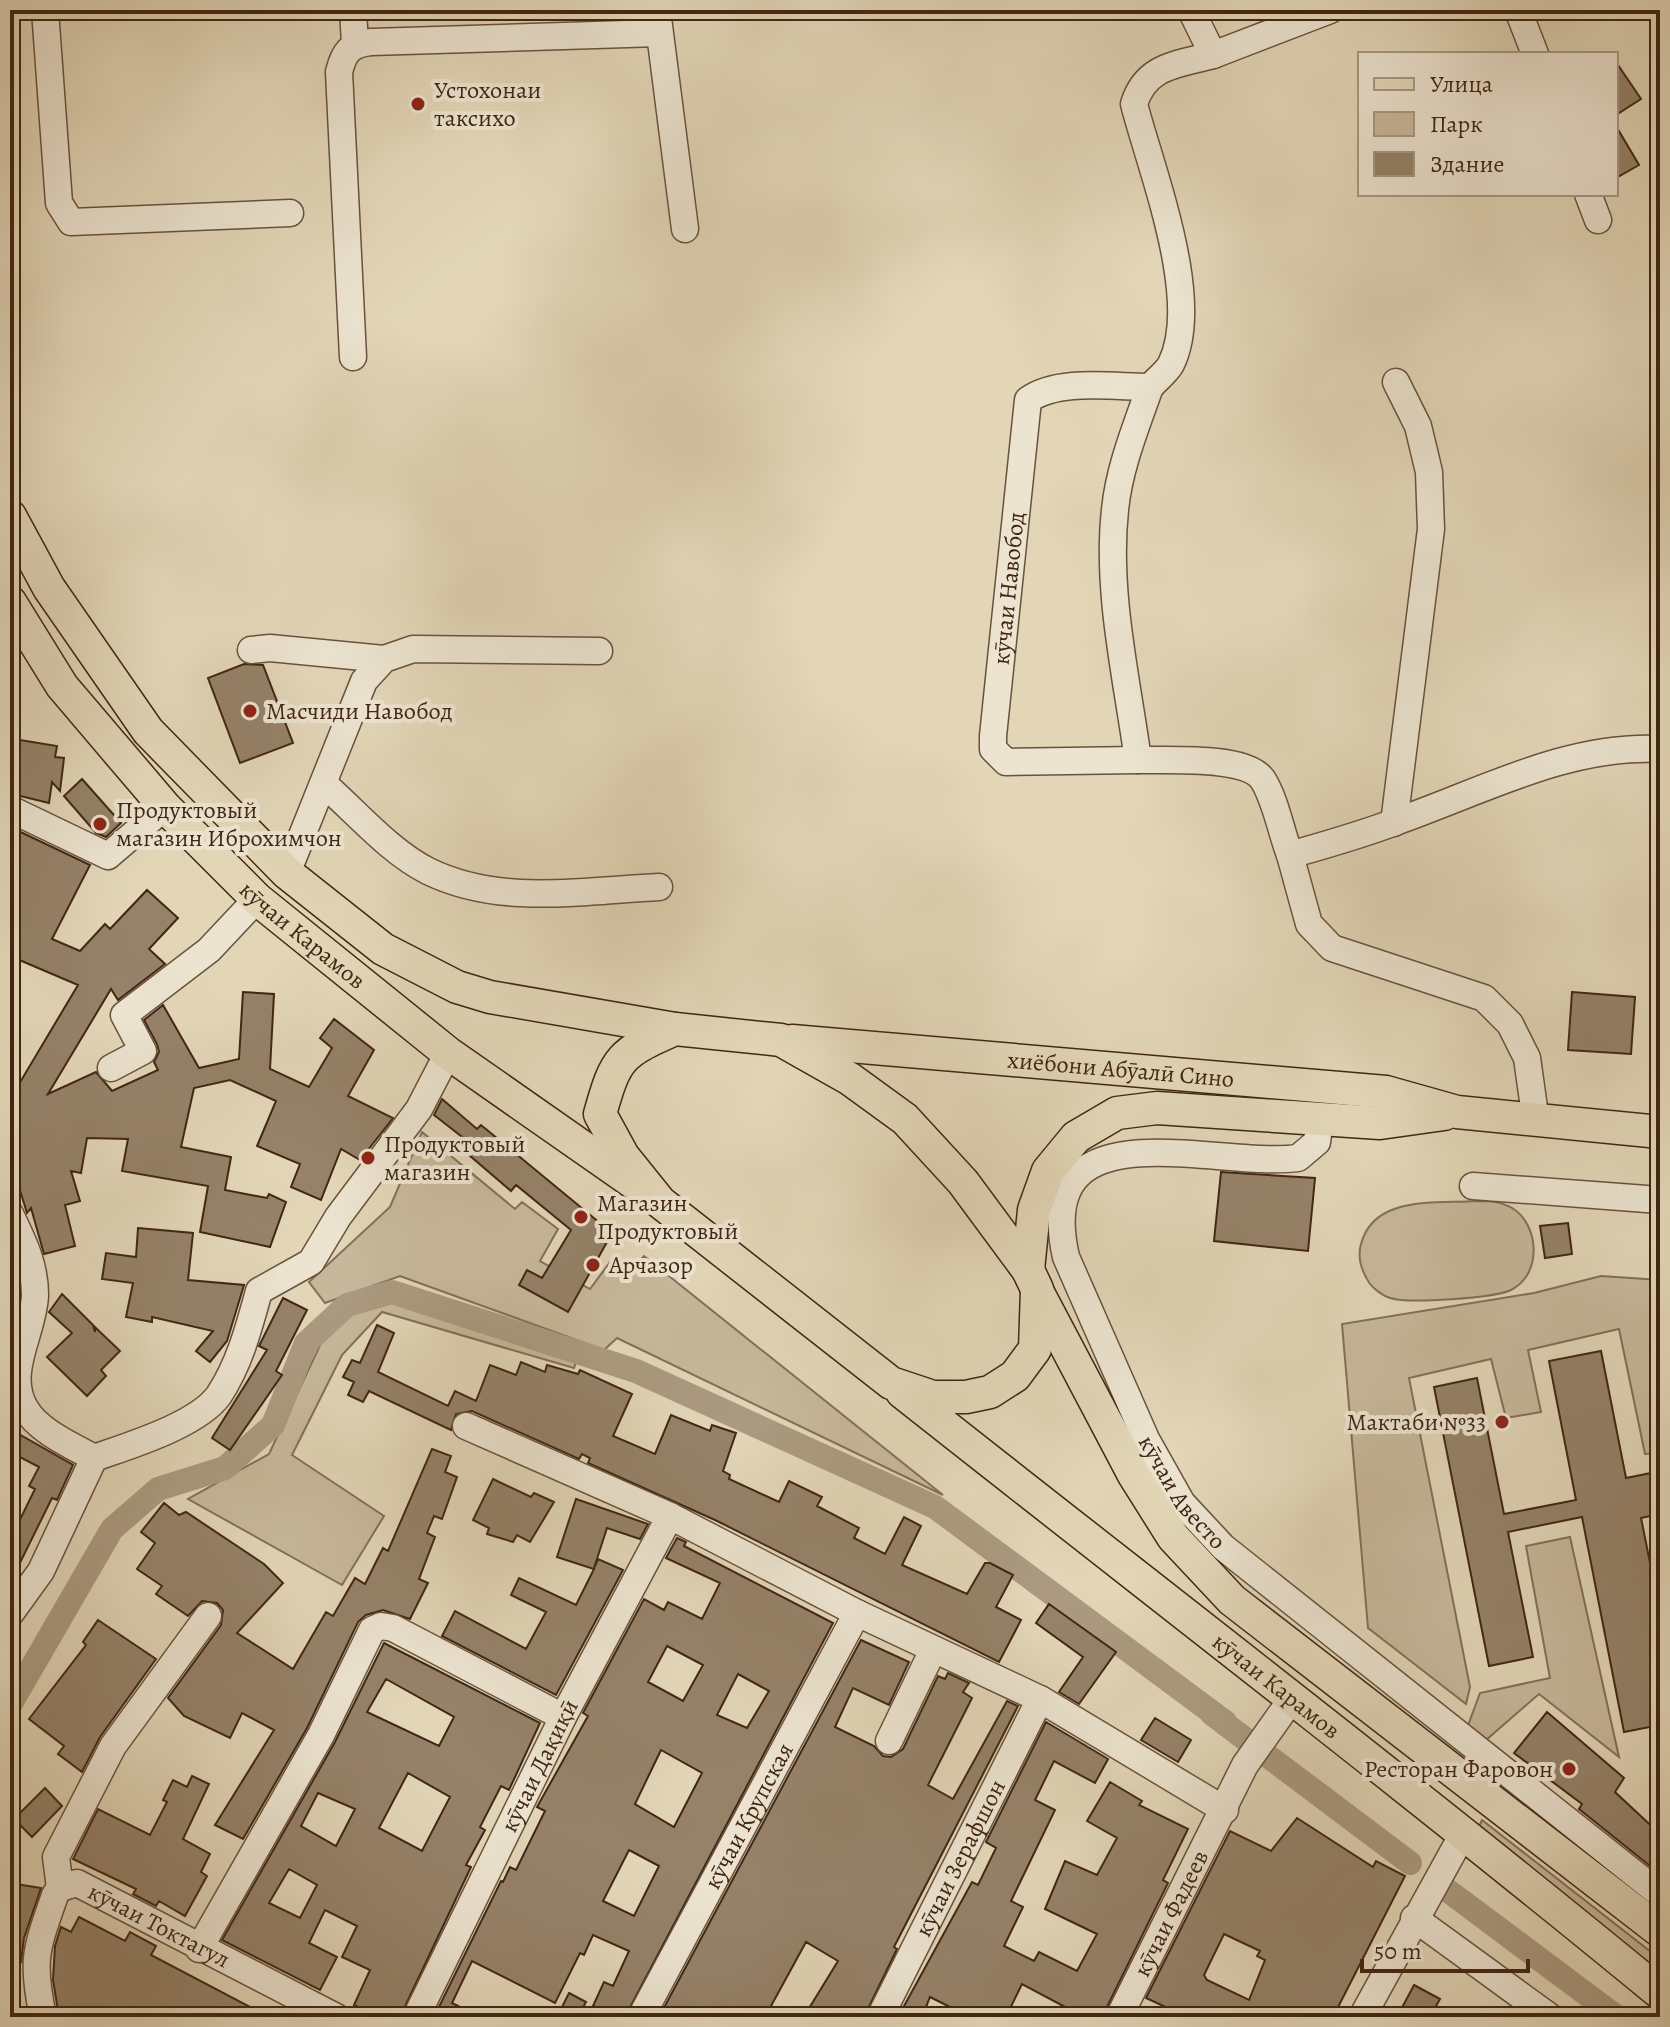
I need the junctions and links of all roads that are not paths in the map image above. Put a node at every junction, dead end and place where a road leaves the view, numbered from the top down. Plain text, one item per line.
1 (45, 10) edge
2 (353, 10) edge
3 (1191, 10) edge
4 (1330, 10) edge
5 (1518, 10) edge
6 (658, 22) edge
7 (570, 23) edge
8 (355, 44) junction
9 (1534, 52) edge
10 (1213, 55) junction
11 (1589, 196) edge
12 (290, 213) dead end
13 (1598, 220) dead end
14 (685, 229) dead end
15 (353, 357) dead end
16 (1396, 382) dead end
17 (1150, 387) junction
18 (10, 516) edge
19 (10, 602) edge
20 (251, 650) dead end
21 (599, 651) dead end
22 (384, 659) junction
23 (1660, 749) edge
24 (1138, 760) junction
25 (324, 784) junction
26 (165, 807) junction
27 (10, 809) edge
28 (1394, 823) junction
29 (1290, 855) junction
30 (287, 873) junction
31 (659, 887) dead end
32 (257, 899) junction
33 (675, 1029) junction
34 (781, 1040) junction
35 (448, 1053) junction
36 (111, 1068) dead end
37 (1457, 1112) junction
38 (1320, 1120) junction
39 (1536, 1122) junction
40 (1660, 1132) edge
41 (1473, 1186) dead end
42 (1660, 1200) edge
43 (660, 1202) junction
44 (10, 1214) edge
45 (1032, 1279) junction
46 (891, 1383) junction
47 (466, 1426) dead end
48 (94, 1458) junction
49 (670, 1516) junction
50 (857, 1613) junction
51 (10, 1614) edge
52 (208, 1616) dead end
53 (933, 1650) junction
54 (1040, 1699) junction
55 (1291, 1700) junction
56 (563, 1717) junction
57 (889, 1741) dead end
58 (1225, 1810) junction
59 (1464, 1832) junction
60 (60, 1888) junction
61 (1660, 1894) edge
62 (1414, 1918) junction
63 (1660, 1931) edge
64 (199, 1949) junction
65 (1660, 1993) edge
66 (43, 2017) edge
67 (336, 2017) edge
68 (416, 2017) edge
69 (641, 2017) edge
70 (880, 2017) edge
71 (1119, 2017) edge
72 (1362, 2017) edge
73 (1550, 2017) edge

1 - 12 street
2 - 8 street
3 - 10 street
4 - 10 street
5 - 9 street
6 - 7 street
6 - 14 street
7 - 8 street
8 - 15 street
10 - 17 street
11 - 13 street
16 - 28 street
17 - 24 street
17 - 24 street, кӯчаи Навобод
18 - 30 main road, кӯчаи Карамов
19 - 26 main road, кӯчаи Карамов
20 - 22 street
21 - 22 street
22 - 25 street
23 - 28 street
24 - 29 street, кӯчаи Навобод
25 - 30 street
25 - 31 street
26 - 27 street
26 - 32 main road, кӯчаи Карамов
28 - 29 street
29 - 39 street, кӯчаи Навобод
30 - 33 main road, кӯчаи Карамов
32 - 35 main road, кӯчаи Карамов
32 - 36 street
33 - 34 main road, кӯчаи Карамов
33 - 43 main road, кӯчаи Карамов
34 - 37 main road, хиёбони Абӯалӣ Сино
34 - 45 main road, кӯчаи Карамов
35 - 43 main road, кӯчаи Карамов
35 - 48 street
37 - 38 main road, хиёбони Абӯалӣ Сино
37 - 39 main road, хиёбони Абӯалӣ Сино
38 - 45 main road, хиёбони Абӯалӣ Сино
38 - 61 street, кӯчаи Авесто
39 - 40 main road, хиёбони Абӯалӣ Сино
41 - 42 street
43 - 46 main road, кӯчаи Карамов
44 - 48 street
45 - 46 main road, кӯчаи Карамов
45 - 63 main road, кӯчаи Карамов
46 - 55 main road, кӯчаи Карамов
47 - 49 street
48 - 51 street
49 - 50 street
49 - 56 street, кӯчаи Дақиқӣ
50 - 53 street
50 - 69 street, кӯчаи Крупская
52 - 60 street
53 - 54 street
53 - 57 street
54 - 58 street
54 - 70 street, кӯчаи Зерафшон
55 - 58 street, кӯчаи Фадеев
55 - 59 main road, кӯчаи Карамов
56 - 64 street
56 - 68 street, кӯчаи Дақиқӣ
58 - 71 street, кӯчаи Фадеев
59 - 62 street
59 - 65 main road, кӯчаи Карамов
60 - 64 street, кӯчаи Токтагул
60 - 66 street, кӯчаи Токтагул
62 - 72 street
62 - 73 street
64 - 67 street, кӯчаи Токтагул

